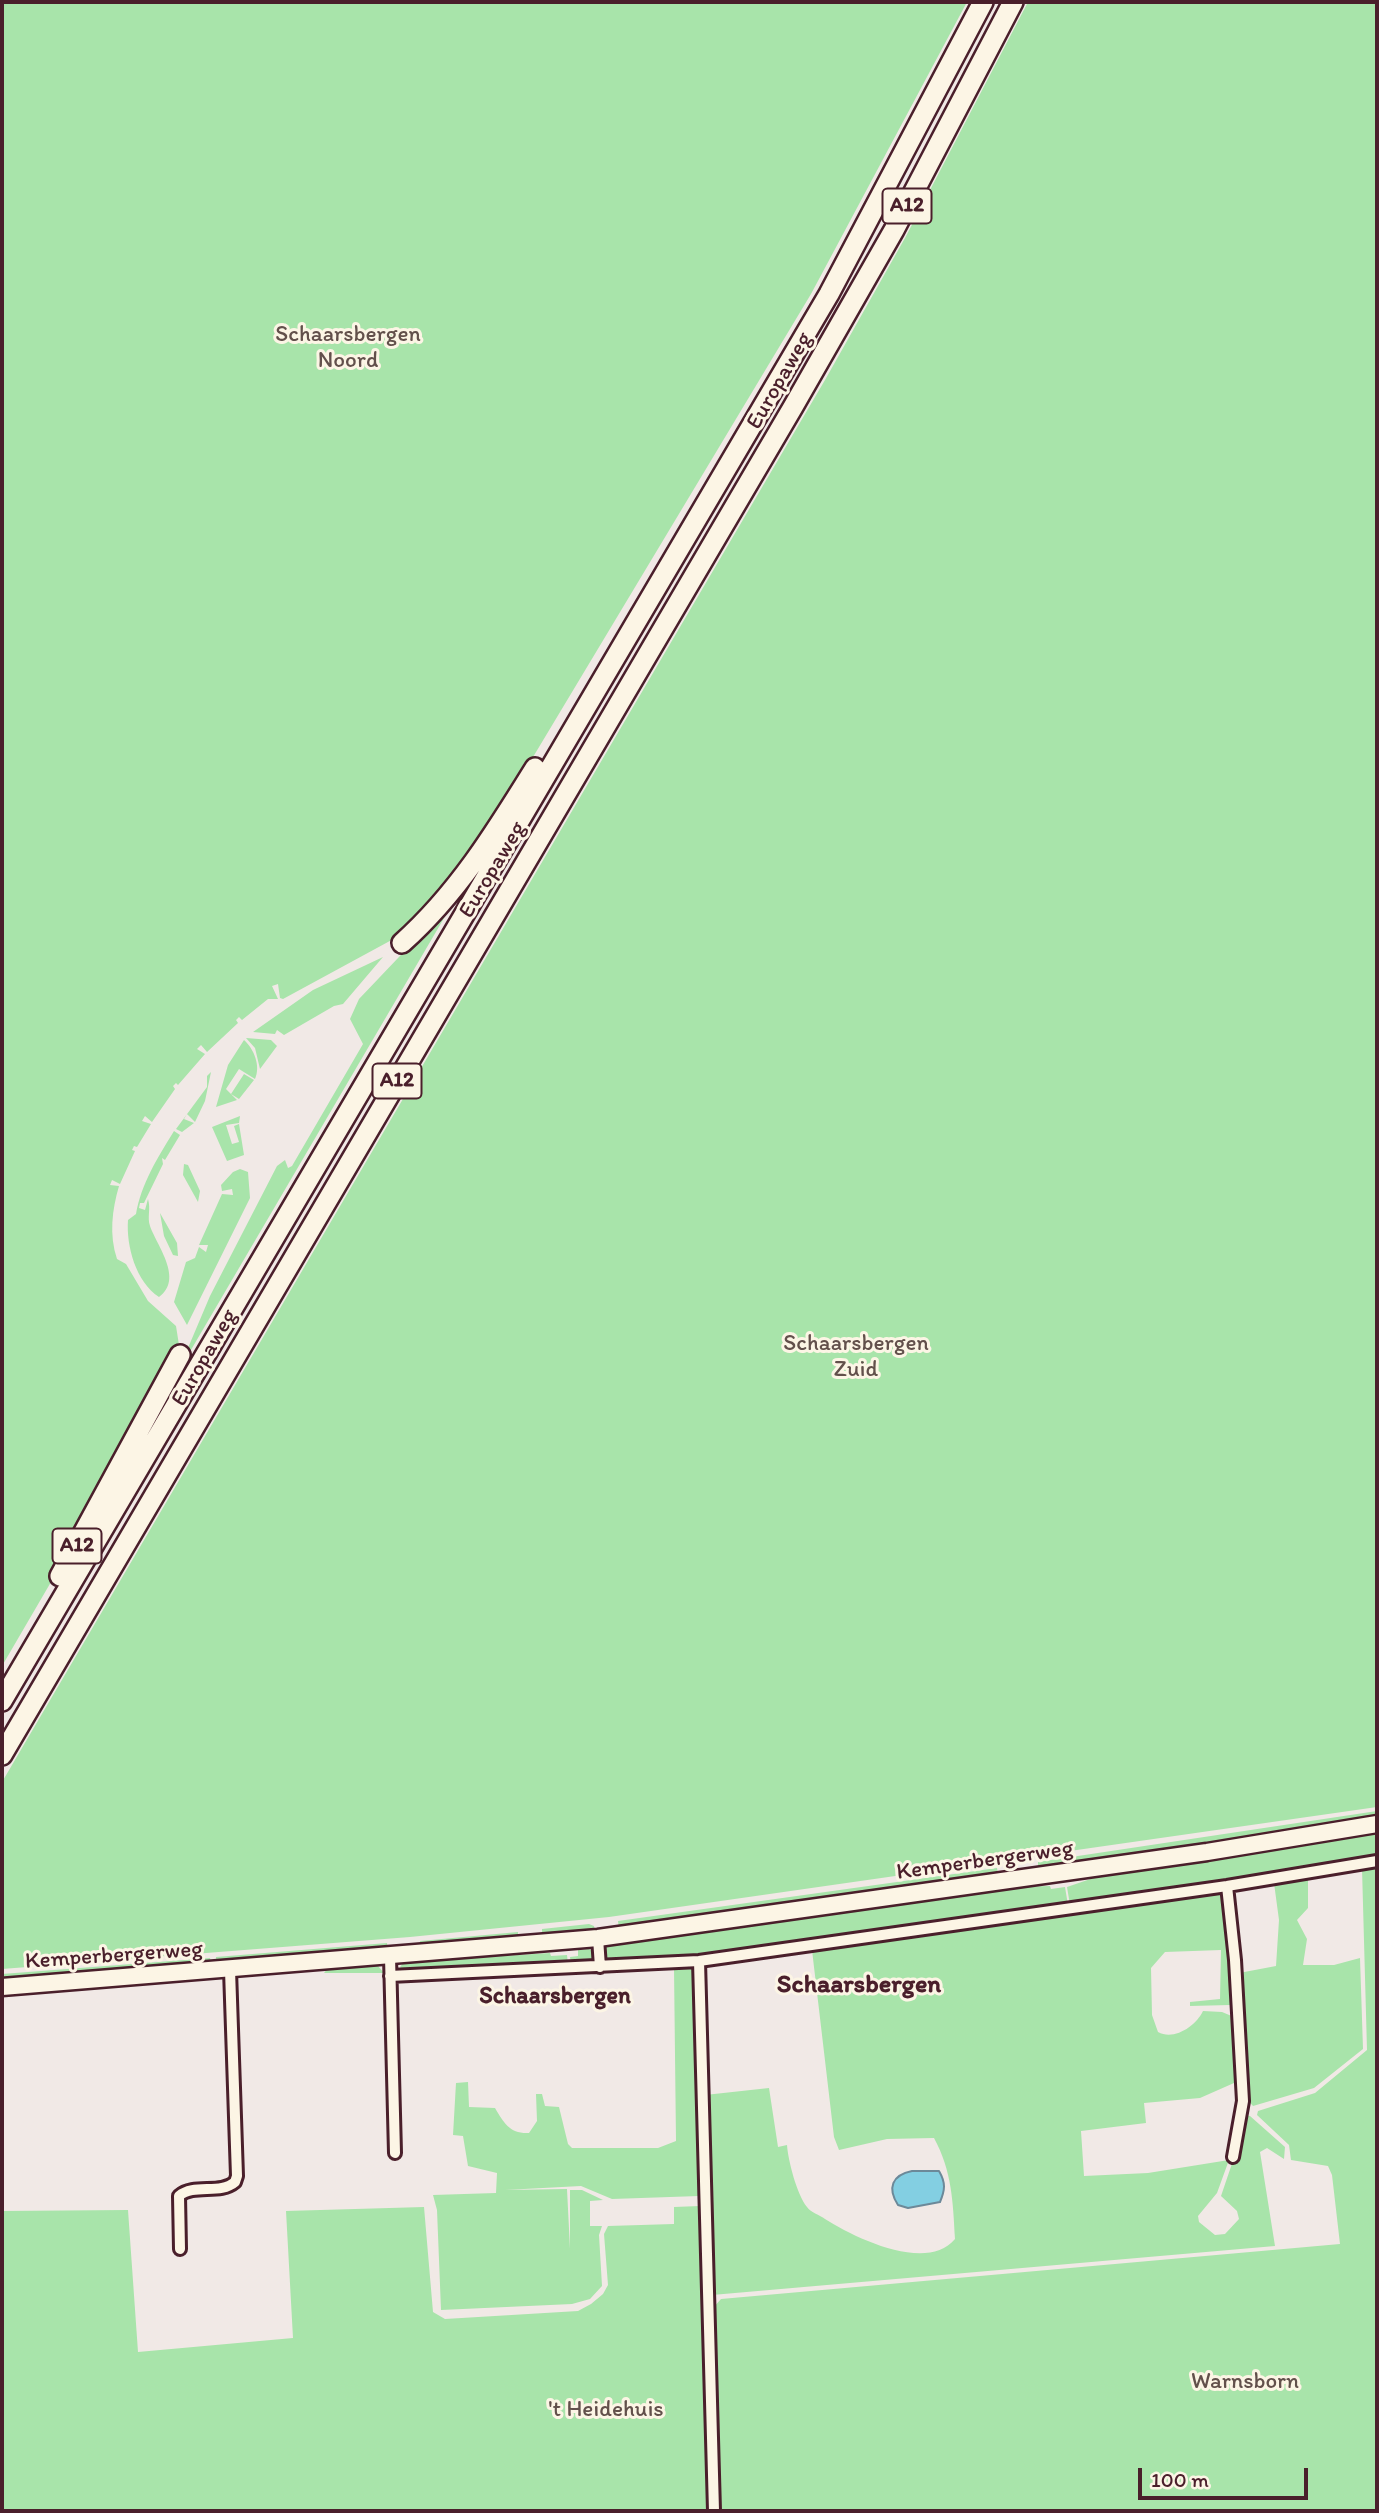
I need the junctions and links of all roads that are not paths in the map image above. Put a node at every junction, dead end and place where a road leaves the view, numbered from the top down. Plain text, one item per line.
1 (983, 2) edge
2 (1013, 2) edge
3 (653, 593) junction
4 (402, 943) dead end
5 (180, 1355) dead end
6 (2, 1689) edge
7 (2, 1701) edge
8 (2, 1755) edge
9 (1377, 1824) edge
10 (1377, 1861) edge
11 (1227, 1886) junction
12 (598, 1938) junction
13 (390, 1957) junction
14 (699, 1961) junction
15 (600, 1967) junction
16 (230, 1970) junction
17 (390, 1976) junction
18 (2, 1987) edge
19 (395, 2153) dead end
20 (1233, 2157) dead end
21 (180, 2249) dead end
22 (714, 2511) edge

1 - 3 highway, Europaweg / A12
2 - 8 highway, Europaweg / A12
3 - 4 highway, A12
3 - 7 highway, Europaweg / A12
5 - 6 highway, A12
9 - 12 main road, Kemperbergerweg
10 - 11 street
11 - 14 street
11 - 20 street
12 - 13 main road, Kemperbergerweg
12 - 15 street
13 - 16 main road, Kemperbergerweg
13 - 17 street
14 - 15 street
14 - 22 street
15 - 17 street
16 - 18 main road, Kemperbergerweg
16 - 21 street, Kemperbergerweg
17 - 19 street

